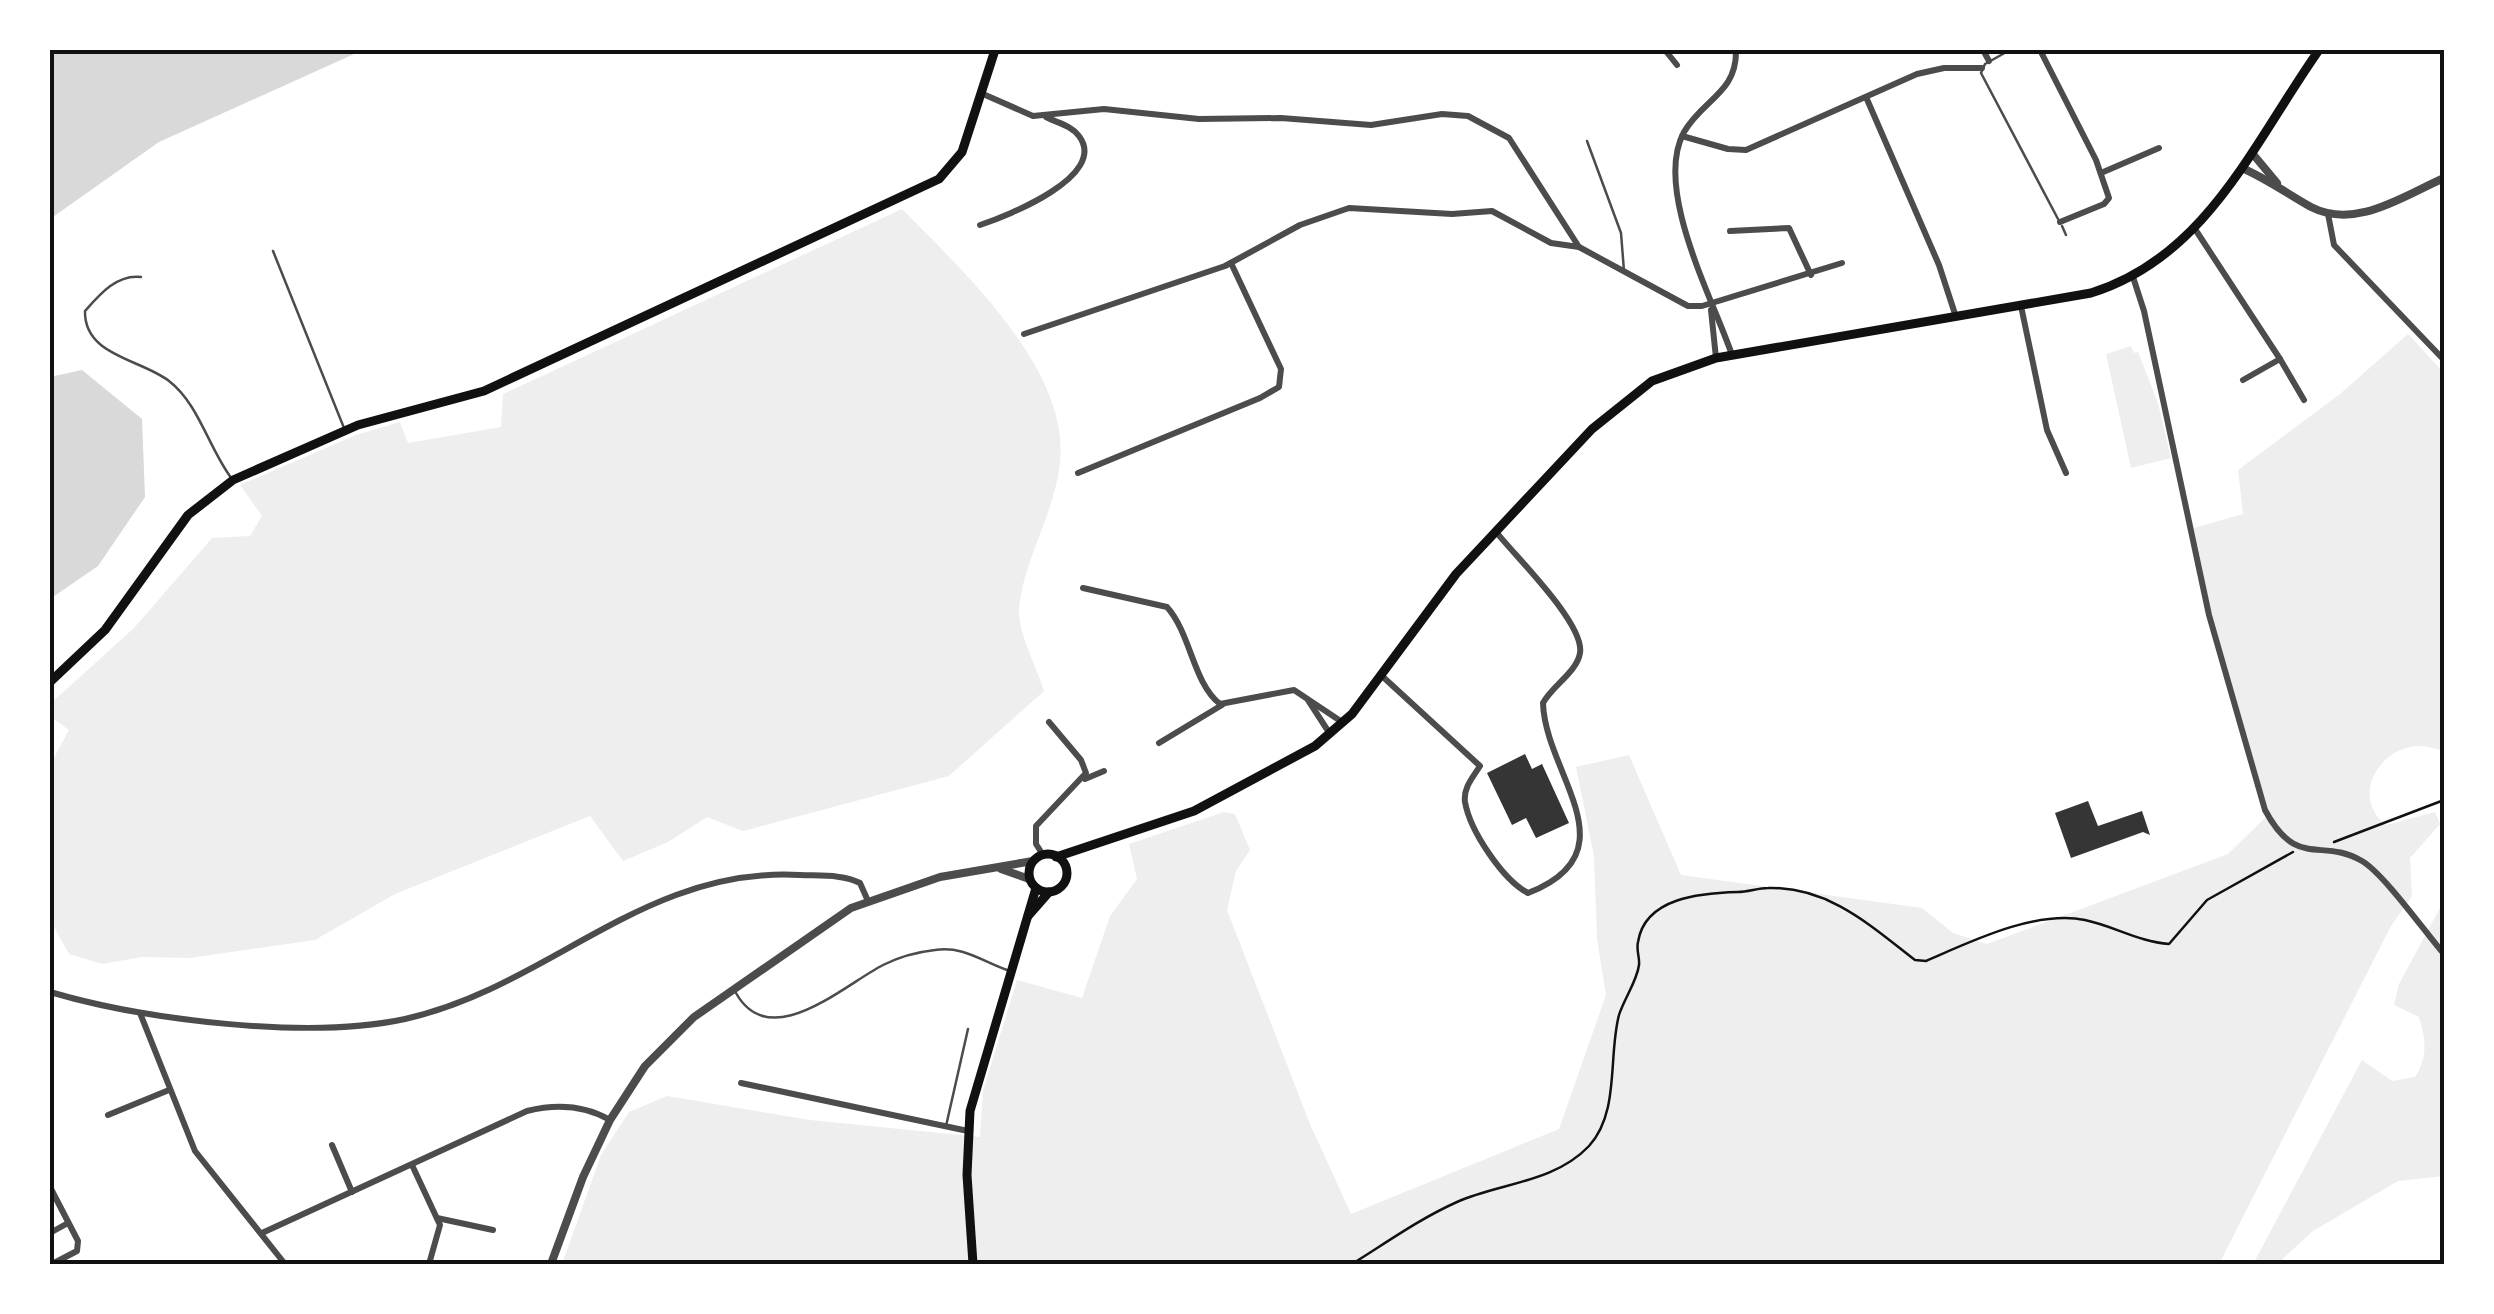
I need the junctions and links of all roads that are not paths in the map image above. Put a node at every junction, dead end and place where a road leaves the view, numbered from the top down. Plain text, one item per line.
1 (995, 50) edge
2 (1157, 50) edge
3 (1166, 50) edge
4 (1665, 50) edge
5 (1736, 50) edge
6 (1983, 50) edge
7 (2010, 50) edge
8 (2040, 50) edge
9 (2319, 50) edge
10 (1678, 65) dead end
11 (1986, 65) junction
12 (983, 94) junction
13 (1866, 98) junction
14 (1045, 116) junction
15 (1682, 136) junction
16 (1587, 141) dead end
17 (2160, 148) dead end
18 (2252, 153) junction
19 (2242, 168) junction
20 (2101, 173) junction
21 (2444, 178) edge
22 (2280, 186) junction
23 (2328, 214) junction
24 (2060, 222) junction
25 (980, 225) dead end
26 (2195, 229) junction
27 (1730, 231) dead end
28 (2066, 234) dead end
29 (1579, 247) junction
30 (273, 251) dead end
31 (1231, 263) junction
32 (1842, 263) dead end
33 (1624, 272) junction
34 (1811, 275) junction
35 (142, 276) dead end
36 (2132, 276) junction
37 (1710, 304) junction
38 (2020, 306) junction
39 (1956, 317) junction
40 (1024, 334) dead end
41 (1732, 355) junction
42 (1716, 358) junction
43 (2280, 360) junction
44 (2444, 360) edge
45 (2243, 380) dead end
46 (2304, 400) dead end
47 (345, 430) junction
48 (1078, 472) dead end
49 (2066, 473) dead end
50 (233, 480) junction
51 (1497, 533) junction
52 (1083, 588) dead end
53 (1382, 676) junction
54 (50, 682) edge
55 (1304, 695) junction
56 (1222, 705) junction
57 (1049, 722) dead end
58 (1342, 723) junction
59 (1330, 734) junction
60 (1159, 743) dead end
61 (1104, 771) dead end
62 (1084, 779) junction
63 (1083, 848) junction
64 (1044, 855) junction
65 (1056, 857) junction
66 (1033, 861) junction
67 (1001, 868) junction
68 (1066, 872) junction
69 (1032, 883) junction
70 (1049, 892) junction
71 (868, 900) junction
72 (1028, 916) junction
73 (2444, 954) edge
74 (1009, 971) junction
75 (734, 989) junction
76 (50, 992) edge
77 (140, 1013) junction
78 (968, 1029) dead end
79 (741, 1083) dead end
80 (169, 1090) junction
81 (108, 1115) dead end
82 (610, 1120) junction
83 (946, 1127) junction
84 (968, 1131) junction
85 (332, 1144) dead end
86 (412, 1164) junction
87 (50, 1187) edge
88 (352, 1192) junction
89 (438, 1218) junction
90 (68, 1223) junction
91 (492, 1230) dead end
92 (50, 1233) edge
93 (262, 1233) junction
94 (51, 1263) edge
95 (285, 1264) edge
96 (429, 1264) edge
97 (551, 1264) edge
98 (973, 1264) edge

1 - 12 main road
2 - 3 street
4 - 10 street
5 - 15 street
6 - 11 street
7 - 11 lane
8 - 20 street
9 - 18 main road
11 - 13 street
11 - 24 lane
12 - 14 street
12 - 47 main road
13 - 15 street
13 - 39 street
14 - 25 street
14 - 29 street
15 - 37 street
16 - 33 lane
17 - 20 street
18 - 19 main road
18 - 22 street
19 - 22 street
19 - 26 main road
20 - 24 street
21 - 23 street
22 - 23 street
23 - 44 street
24 - 28 lane
26 - 36 main road
26 - 43 street
27 - 34 street
29 - 31 street
29 - 33 street
30 - 47 lane
31 - 40 street
31 - 48 street
32 - 34 street
33 - 37 street
34 - 37 street
35 - 50 lane
36 - 38 main road
36 - 73 street
37 - 41 street
37 - 42 street
38 - 39 main road
38 - 49 street
39 - 41 main road
41 - 42 main road
42 - 51 main road
43 - 45 street
43 - 46 street
47 - 50 main road
50 - 54 main road
51 - 53 main road
51 - 53 street
52 - 56 street
53 - 58 main road
55 - 56 street
55 - 58 street
55 - 59 street
56 - 60 street
57 - 62 street
58 - 59 main road
59 - 63 main road
61 - 62 street
62 - 64 street
63 - 65 main road
63 - 68 main road
64 - 65 main road
64 - 66 main road
65 - 68 main road
66 - 67 street
66 - 69 main road
67 - 69 street
67 - 71 street
68 - 70 main road
69 - 70 main road
69 - 72 main road
70 - 72 main road
71 - 75 street
71 - 77 street
72 - 74 main road
74 - 75 lane
74 - 84 main road
75 - 82 street
76 - 77 street
77 - 80 street
78 - 83 lane
79 - 83 street
80 - 81 street
80 - 93 street
82 - 86 street
82 - 97 street
83 - 84 street
84 - 98 main road
85 - 88 street
86 - 88 street
86 - 89 street
87 - 90 street
88 - 93 street
89 - 91 street
89 - 96 street
90 - 92 street
90 - 94 street
93 - 95 street

